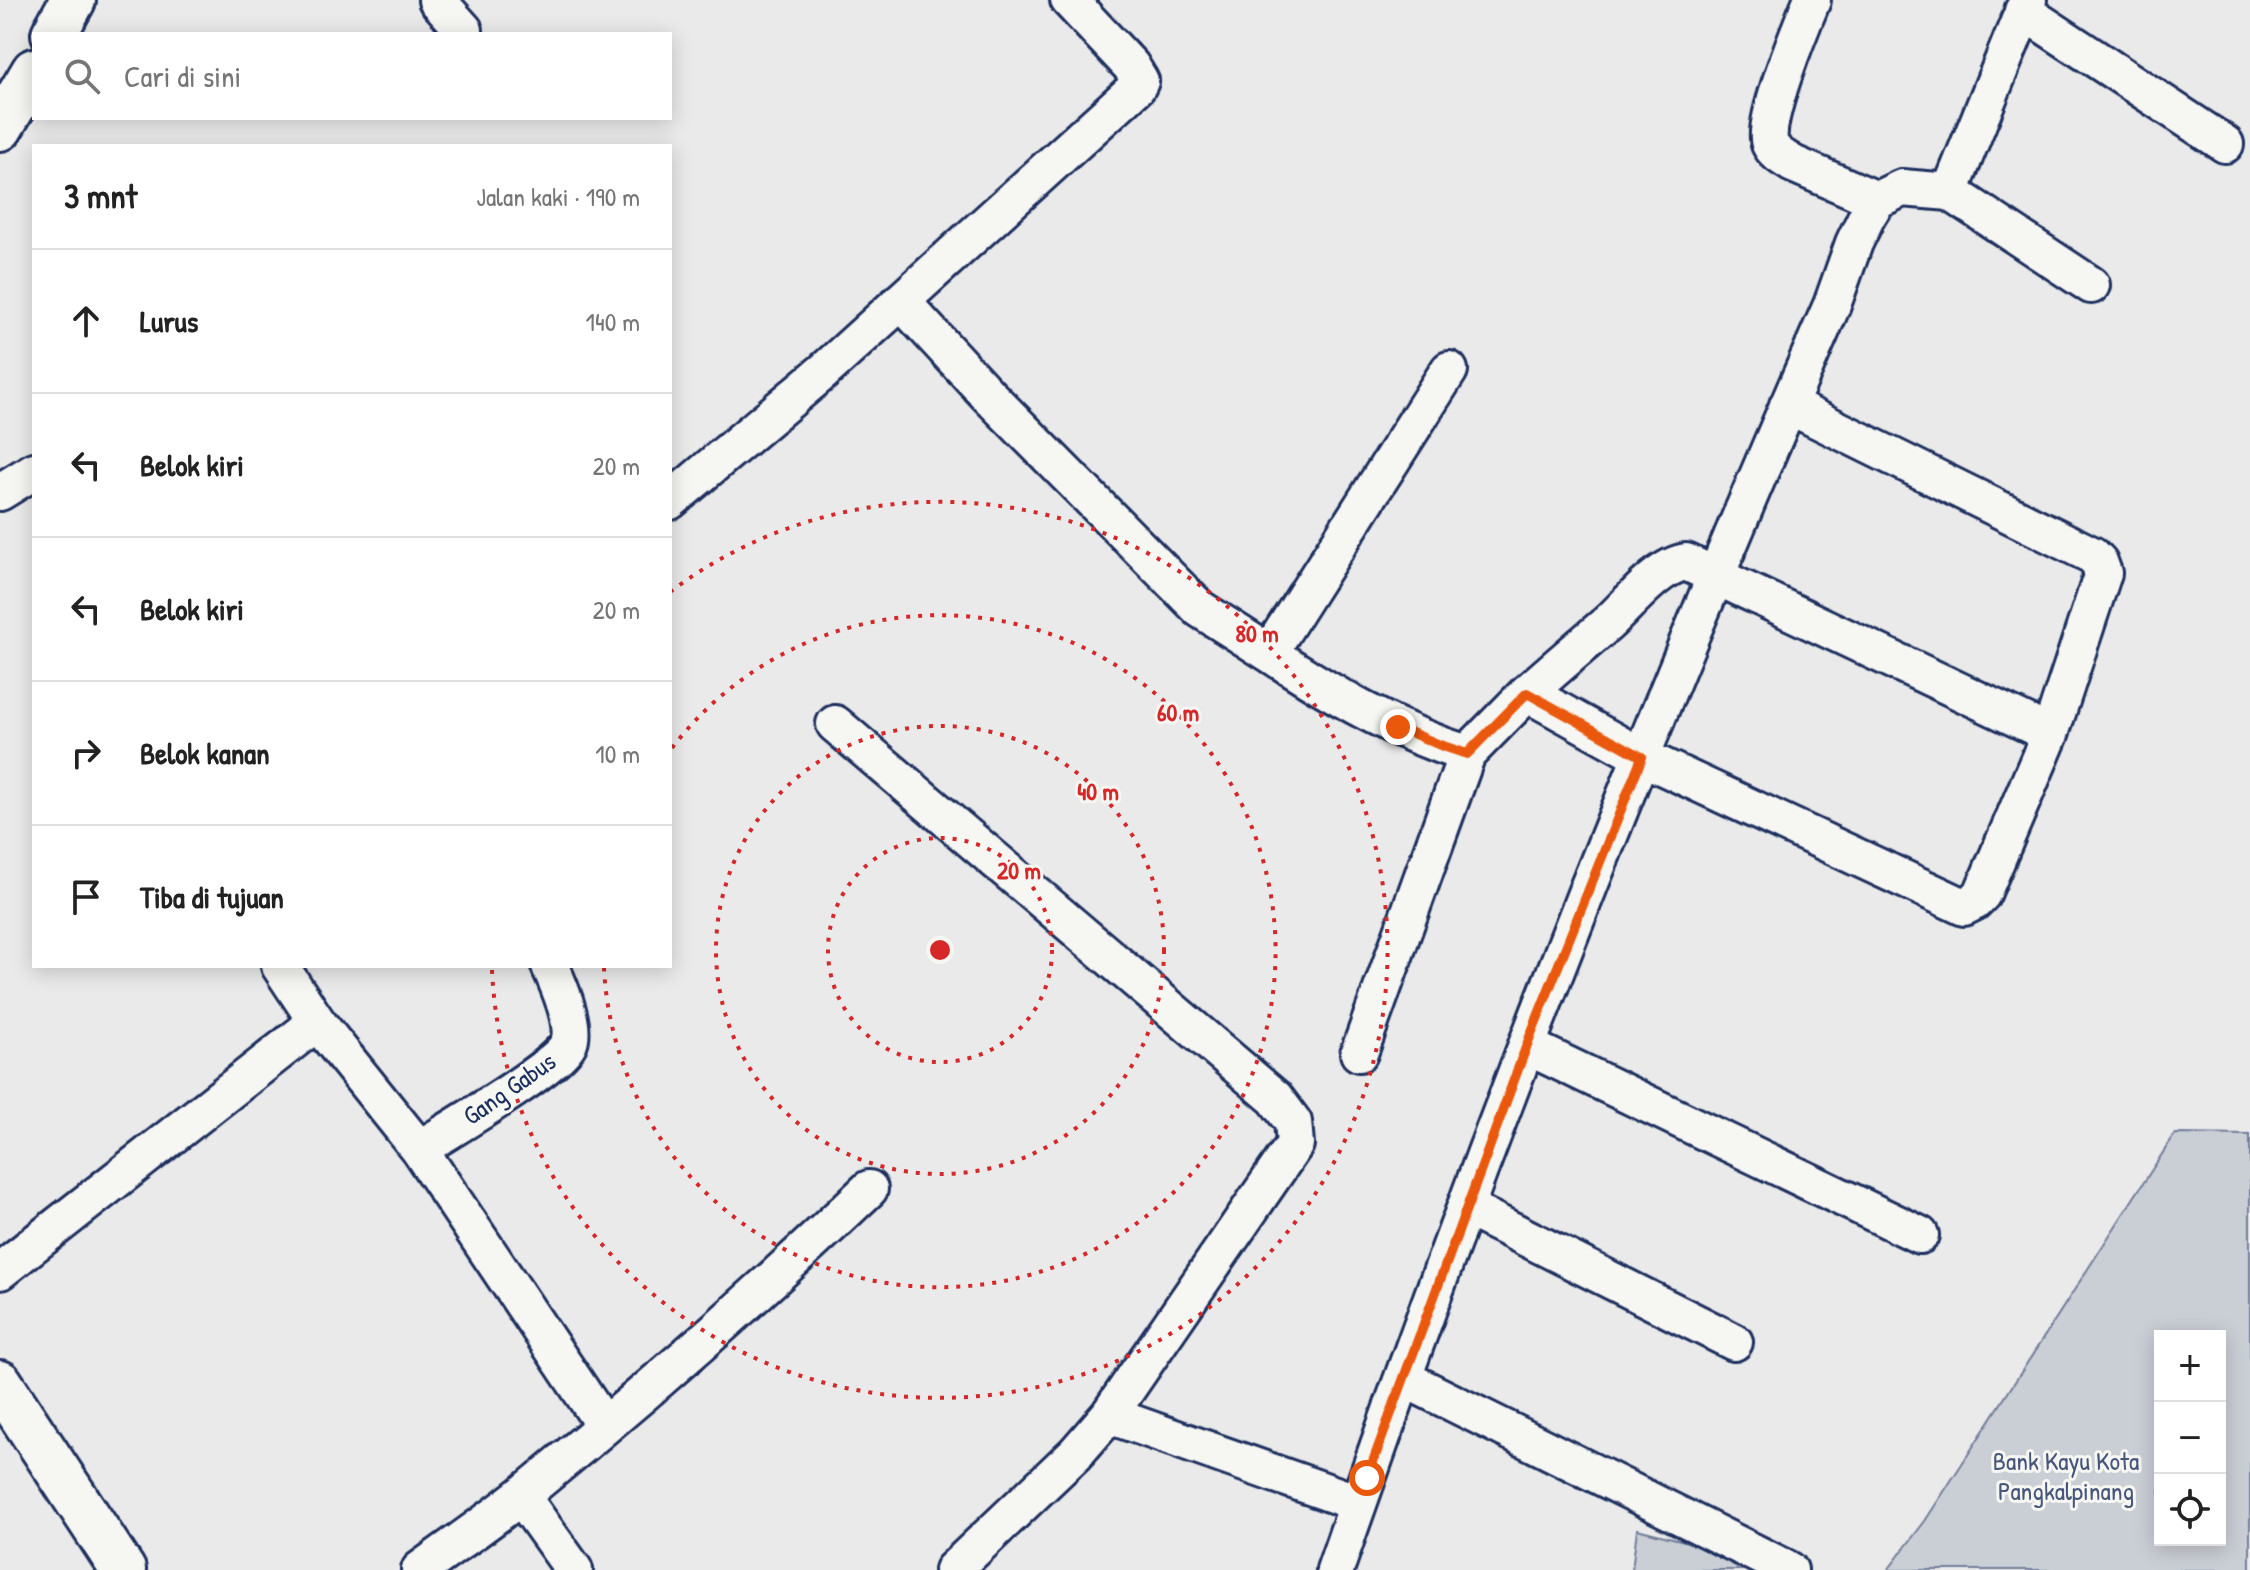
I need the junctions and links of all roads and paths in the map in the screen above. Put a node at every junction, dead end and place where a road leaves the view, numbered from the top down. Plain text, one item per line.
1 (73, 0) edge
2 (437, 0) edge
3 (1069, 0) edge
4 (1812, 0) edge
5 (2026, 6) edge
6 (464, 30) dead end
7 (55, 32) edge
8 (32, 74) edge
9 (0, 128) edge
10 (2225, 144) dead end
11 (1950, 192) junction
12 (1877, 200) junction
13 (2091, 285) dead end
14 (901, 301) junction
15 (1449, 370) dead end
16 (1788, 405) junction
17 (32, 472) edge
18 (0, 492) edge
19 (672, 499) edge
20 (1716, 578) junction
21 (1269, 653) junction
22 (1527, 693) junction
23 (835, 724) dead end
24 (2050, 734) junction
25 (1467, 754) junction
26 (1642, 757) junction
27 (281, 968) edge
28 (551, 968) edge
29 (317, 1022) junction
30 (1527, 1046) junction
31 (1359, 1053) dead end
32 (419, 1149) junction
33 (869, 1189) dead end
34 (1467, 1208) junction
35 (1920, 1235) dead end
36 (0, 1271) edge
37 (1734, 1342) dead end
38 (1403, 1378) junction
39 (0, 1383) edge
40 (1109, 1415) junction
41 (604, 1425) junction
42 (521, 1496) junction
43 (1358, 1503) junction
44 (123, 1570) edge
45 (420, 1570) edge
46 (574, 1570) edge
47 (953, 1570) edge
48 (1335, 1570) edge
49 (1789, 1570) edge

1 - 7 main road
2 - 6 street
3 - 14 street
4 - 12 street
5 - 10 street
5 - 11 street
8 - 9 main road
11 - 12 street
11 - 13 street
12 - 16 street
14 - 19 street
14 - 21 street
15 - 21 street
16 - 20 street
16 - 24 street
17 - 18 street
20 - 22 street
20 - 24 street
20 - 26 street
21 - 25 street
22 - 25 street
22 - 26 street
23 - 40 street
24 - 26 street
25 - 31 street
26 - 30 street
27 - 29 street
28 - 32 street, Gang Gabus
29 - 32 street
29 - 36 street
30 - 34 street
30 - 35 street
32 - 41 street
33 - 41 street
34 - 37 street
34 - 38 street
38 - 43 street
38 - 49 street
39 - 44 main road
40 - 43 street
40 - 47 street
41 - 42 street
42 - 45 street
42 - 46 street
43 - 48 street

